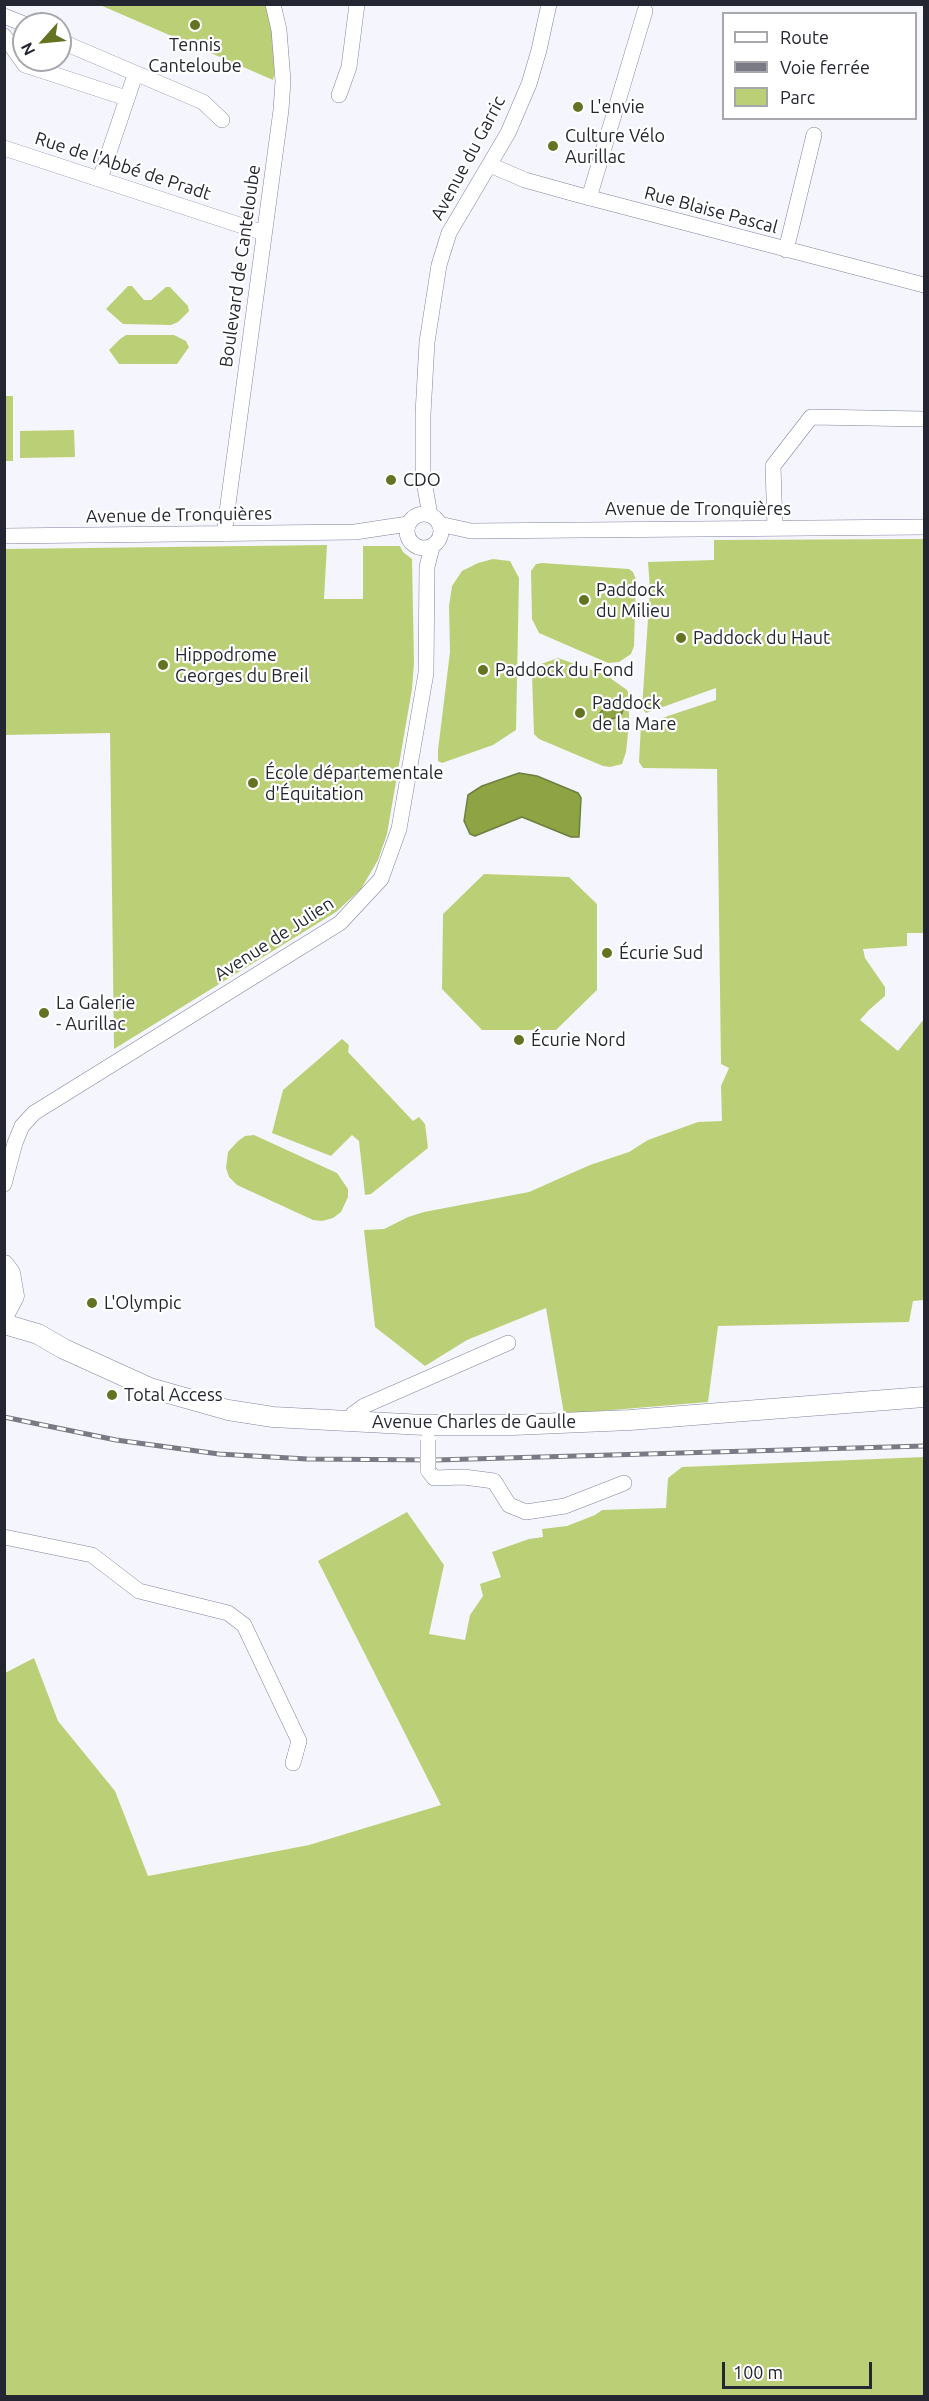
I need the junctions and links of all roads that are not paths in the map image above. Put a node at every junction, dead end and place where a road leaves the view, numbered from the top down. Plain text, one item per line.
1 (273, 4) edge
2 (357, 4) edge
3 (549, 4) edge
4 (645, 11) dead end
5 (4, 36) edge
6 (72, 46) edge
7 (135, 75) junction
8 (339, 95) dead end
9 (126, 98) junction
10 (222, 120) dead end
11 (814, 135) dead end
12 (4, 148) edge
13 (490, 165) junction
14 (100, 179) junction
15 (589, 198) junction
16 (264, 233) junction
17 (786, 250) junction
18 (924, 285) edge
19 (924, 419) edge
20 (423, 476) junction
21 (435, 520) junction
22 (924, 527) edge
23 (775, 528) junction
24 (411, 531) junction
25 (471, 531) junction
26 (224, 534) junction
27 (4, 536) edge
28 (435, 544) junction
29 (426, 634) junction
30 (4, 1184) edge
31 (4, 1265) edge
32 (14, 1296) junction
33 (4, 1315) edge
34 (4, 1324) edge
35 (38, 1334) junction
36 (508, 1343) dead end
37 (924, 1397) edge
38 (353, 1422) junction
39 (426, 1432) junction
40 (624, 1483) dead end
41 (4, 1537) edge
42 (292, 1763) dead end

1 - 16 street, Boulevard de Canteloube
2 - 8 street
3 - 13 street, Avenue du Garric
4 - 15 street
5 - 9 street
6 - 7 street
7 - 9 street
7 - 10 street
9 - 14 street
11 - 17 street
12 - 14 street, Rue de l'Abbé de Pradt
13 - 15 street, Rue Blaise Pascal
13 - 20 street, Avenue du Garric
14 - 16 street, Rue de l'Abbé de Pradt
15 - 17 street, Rue Blaise Pascal
16 - 26 street, Boulevard de Canteloube
17 - 18 street, Rue Blaise Pascal
19 - 23 street
20 - 21 street, Avenue du Garric
20 - 24 street, Avenue du Garric
21 - 24 street
21 - 25 street, Avenue de Tronquières
21 - 28 street
22 - 23 street, Avenue de Tronquières
23 - 25 street, Avenue de Tronquières
24 - 26 street, Avenue de Tronquières
24 - 28 street
24 - 29 street, Avenue de Julien
25 - 28 street, Avenue de Tronquières
26 - 27 street, Avenue de Tronquières
28 - 29 street, Avenue de Julien
29 - 30 street, Avenue de Julien
31 - 32 main road, Avenue Charles de Gaulle
32 - 33 main road
32 - 35 main road, Avenue Charles de Gaulle
34 - 35 main road, Avenue Charles de Gaulle
35 - 38 main road, Avenue Charles de Gaulle
36 - 38 street
37 - 39 main road, Avenue Charles de Gaulle
38 - 39 main road, Avenue Charles de Gaulle
39 - 40 street, bridge
41 - 42 street

